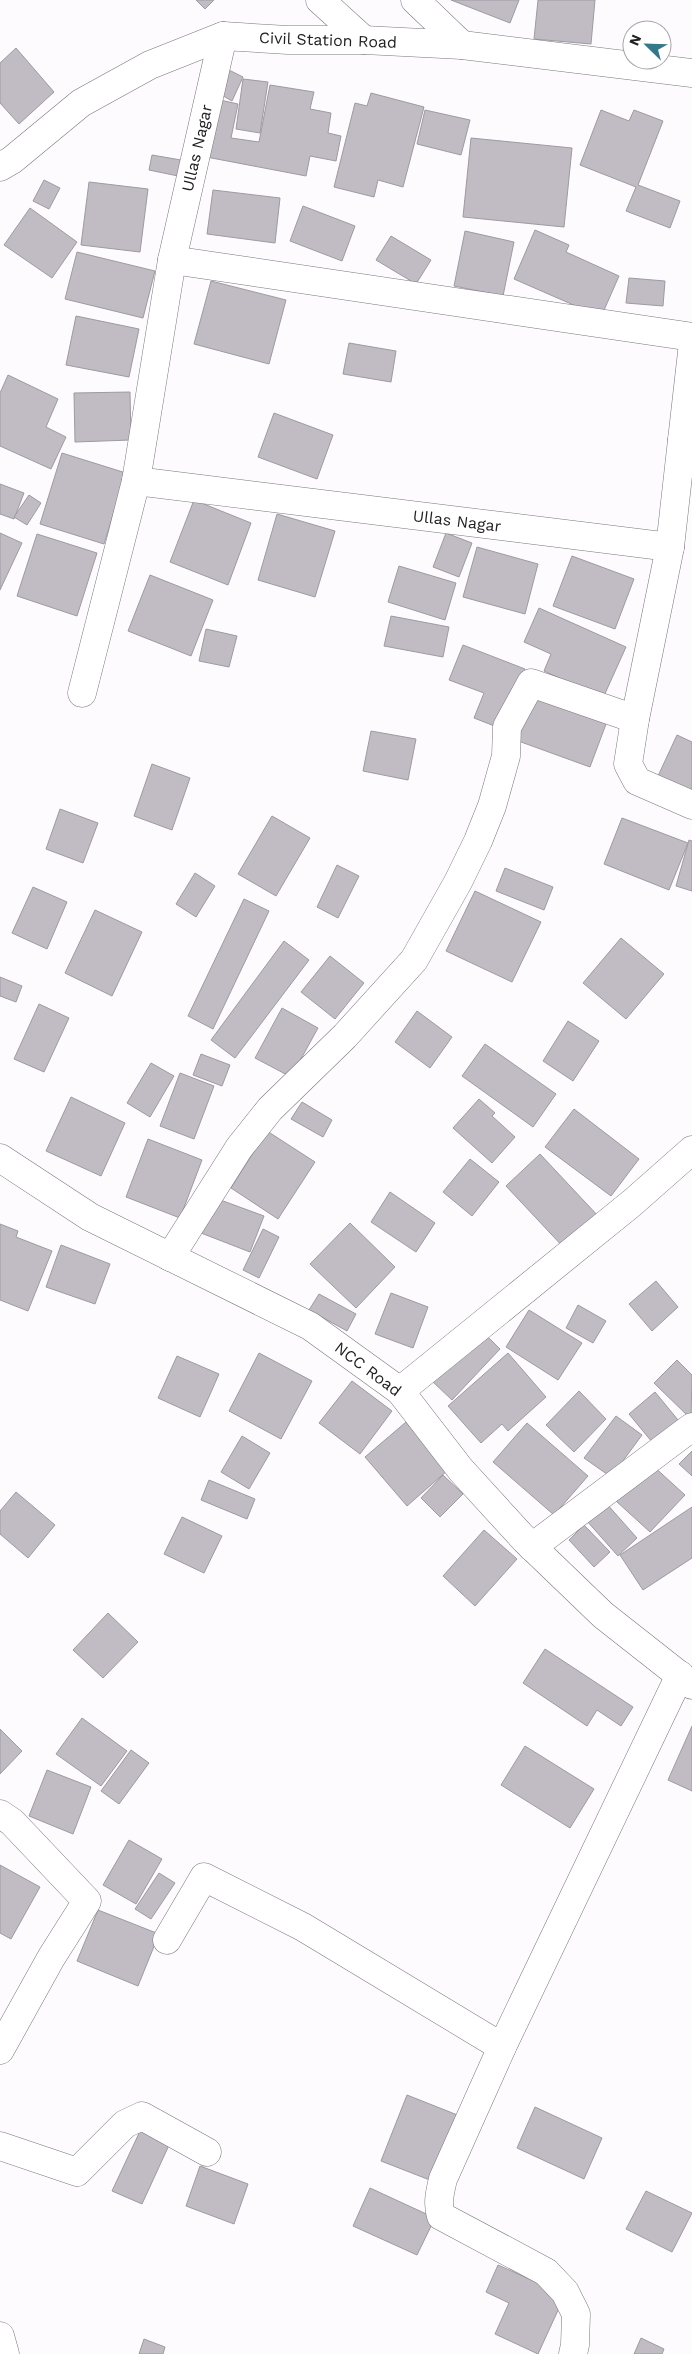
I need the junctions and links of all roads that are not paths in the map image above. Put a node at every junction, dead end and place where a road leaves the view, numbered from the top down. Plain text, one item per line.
1 (320, 0) edge
2 (415, 0) edge
3 (223, 36) junction
4 (364, 40) junction
5 (462, 45) junction
6 (692, 73) edge
7 (0, 167) edge
8 (172, 260) junction
9 (692, 337) edge
10 (692, 352) edge
11 (687, 439) edge
12 (136, 481) junction
13 (670, 547) junction
14 (82, 693) dead end
15 (635, 719) junction
16 (692, 805) edge
17 (692, 1150) edge
18 (0, 1158) edge
19 (170, 1257) junction
20 (400, 1391) junction
21 (692, 1427) edge
22 (532, 1547) junction
23 (686, 1680) edge
24 (0, 1814) edge
25 (167, 1940) dead end
26 (502, 2047) junction
27 (0, 2050) edge
28 (0, 2146) edge
29 (207, 2152) dead end
30 (0, 2336) edge
31 (5, 2354) edge
32 (573, 2354) edge

1 - 4 street
2 - 5 street
3 - 4 street, Civil Station Road
3 - 7 street, Civil Station Road
3 - 8 street, Ullas Nagar
4 - 5 street, Civil Station Road
5 - 6 street, Civil Station Road
8 - 9 street
8 - 12 street, Ullas Nagar
10 - 11 street
11 - 13 street
12 - 13 street, Ullas Nagar
12 - 14 street, Ullas Nagar
13 - 15 street
15 - 16 street
15 - 19 street
17 - 20 street
18 - 19 street, NCC Road
19 - 20 street, NCC Road
20 - 22 street, NCC Road
21 - 22 street
22 - 23 street, NCC Road
23 - 26 street
24 - 27 street
25 - 26 street
26 - 32 street
28 - 29 street
30 - 31 street

